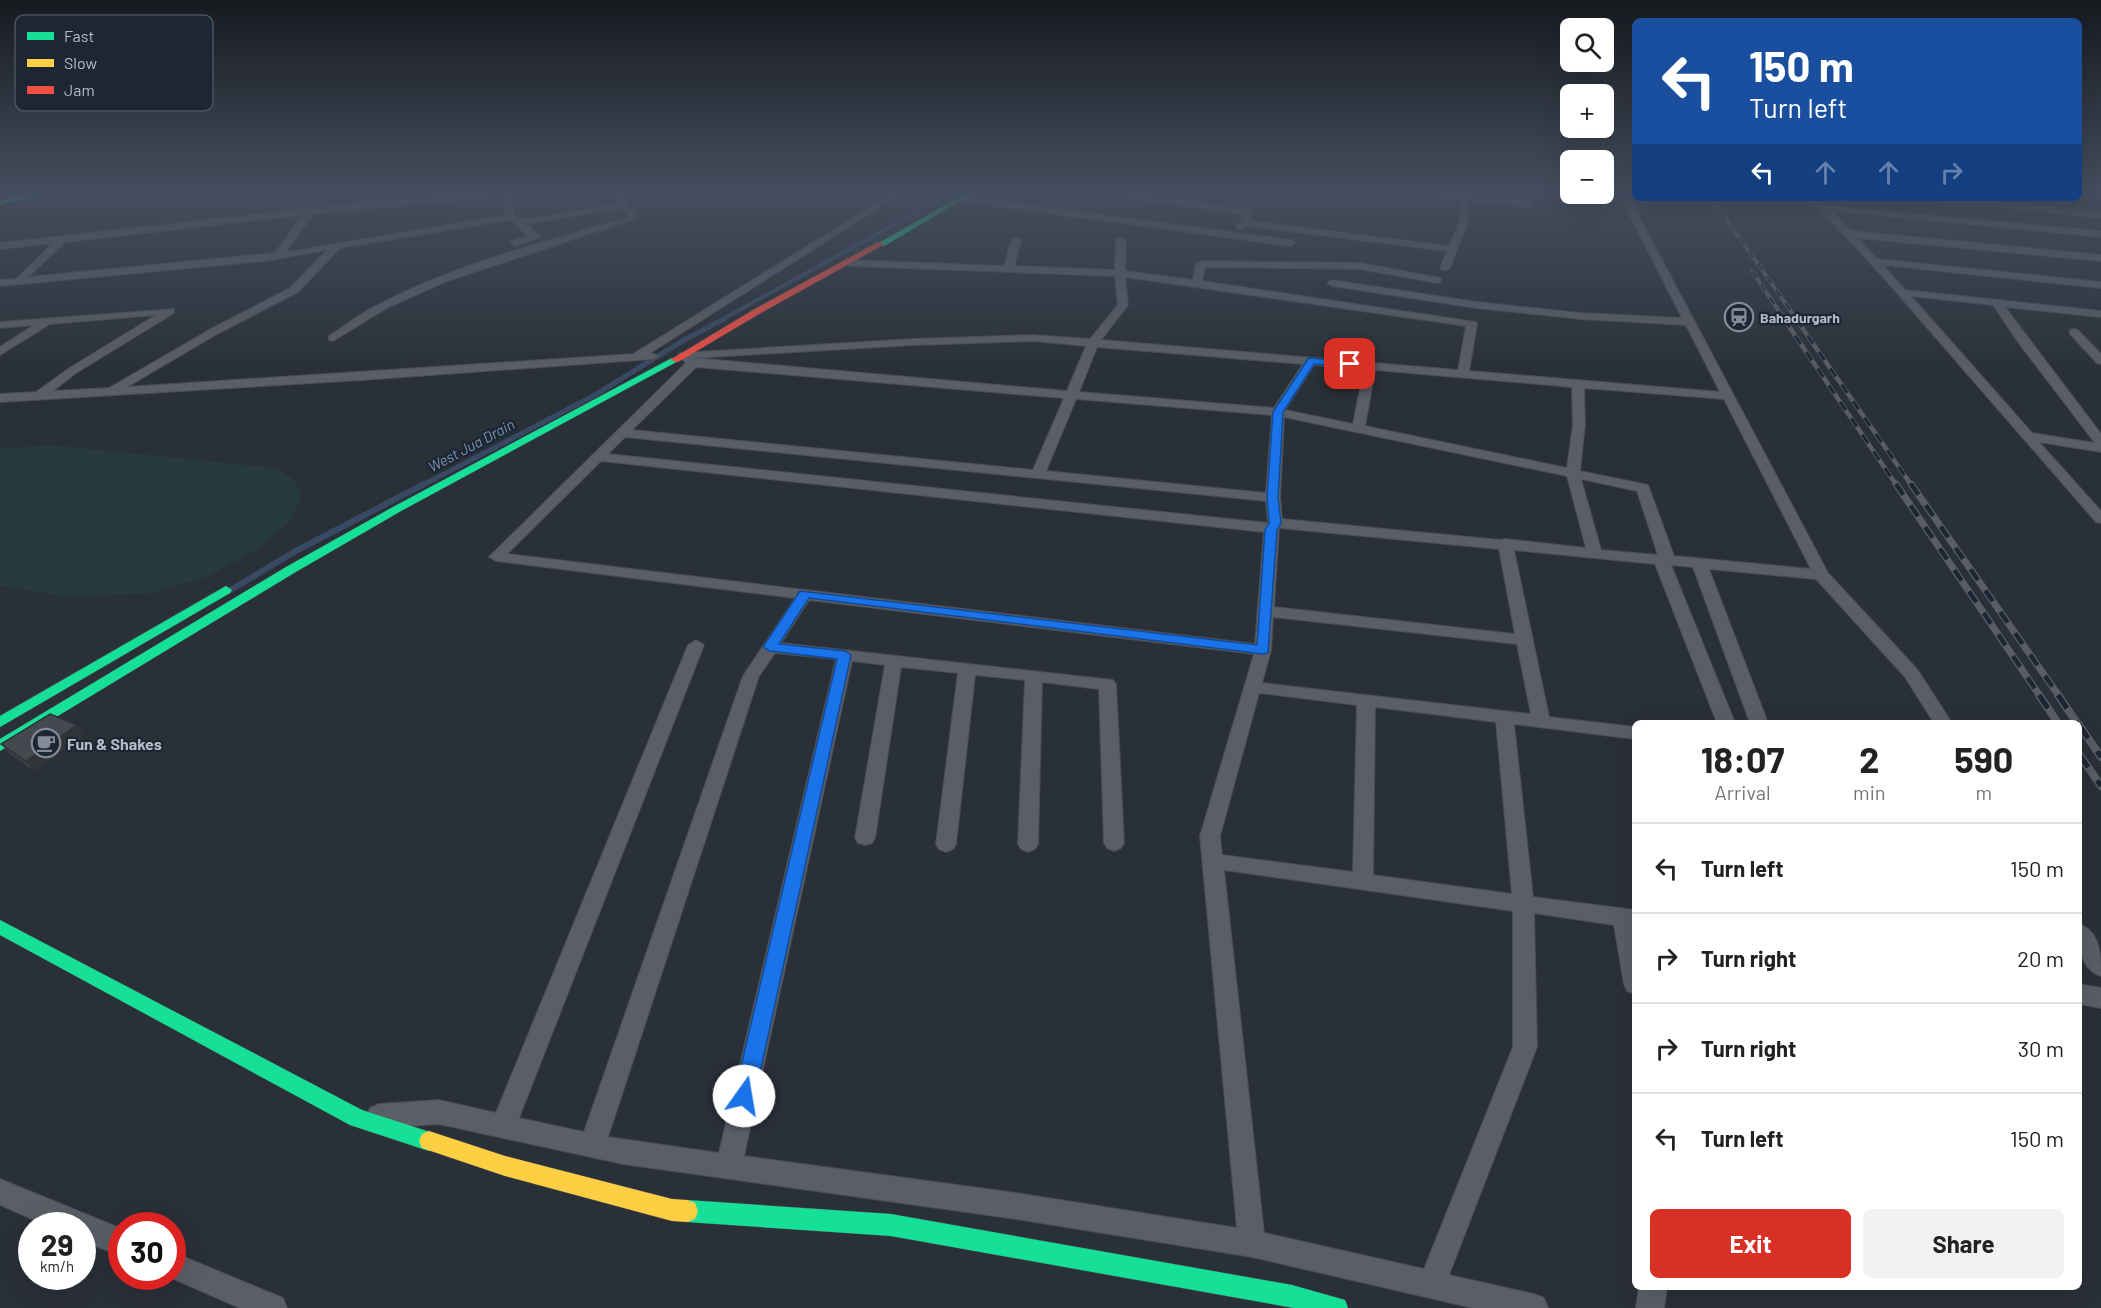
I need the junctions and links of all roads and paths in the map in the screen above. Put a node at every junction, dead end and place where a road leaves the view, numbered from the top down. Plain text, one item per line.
1 (50, 251) edge
2 (282, 251) edge
3 (310, 251) edge
4 (332, 251) edge
5 (528, 251) edge
6 (805, 251) edge
7 (871, 251) edge
8 (1013, 251) edge
9 (1121, 251) edge
10 (1451, 251) edge
11 (1653, 251) edge
12 (1864, 251) edge
13 (2028, 251) edge
14 (278, 256) junction
15 (2101, 258) edge
16 (1873, 261) junction
17 (850, 263) junction
18 (1008, 268) junction
19 (1445, 268) dead end
20 (1120, 273) junction
21 (1437, 280) dead end
22 (1197, 282) junction
23 (0, 283) edge
24 (17, 283) junction
25 (1332, 283) dead end
26 (2101, 285) edge
27 (1900, 292) junction
28 (1997, 303) junction
29 (1476, 305) junction
30 (2101, 314) edge
31 (48, 320) junction
32 (1690, 322) junction
33 (1472, 324) junction
34 (0, 325) edge
35 (2074, 332) dead end
36 (333, 338) dead end
37 (1093, 343) junction
38 (0, 352) edge
39 (653, 356) junction
40 (636, 357) junction
41 (689, 359) junction
42 (1311, 361) junction
43 (2101, 361) edge
44 (1370, 366) junction
45 (1463, 374) junction
46 (1578, 384) junction
47 (111, 392) junction
48 (1071, 394) junction
49 (38, 396) junction
50 (1728, 396) junction
51 (0, 398) edge
52 (1278, 412) junction
53 (1358, 429) junction
54 (621, 433) junction
55 (2026, 436) junction
56 (2101, 443) edge
57 (2101, 448) edge
58 (597, 457) junction
59 (1573, 473) junction
60 (1038, 475) junction
61 (1273, 498) junction
62 (2101, 519) edge
63 (1273, 526) junction
64 (324, 534) dead end
65 (1505, 543) junction
66 (1594, 552) junction
67 (1664, 559) junction
68 (1699, 562) junction
69 (1821, 575) junction
70 (242, 580) dead end
71 (805, 594) junction
72 (1266, 611) junction
73 (1524, 640) junction
74 (696, 645) dead end
75 (770, 647) junction
76 (1263, 650) junction
77 (845, 655) junction
78 (894, 660) junction
79 (967, 669) junction
80 (1034, 676) junction
81 (1252, 687) junction
82 (1366, 701) junction
83 (1504, 718) junction
84 (1725, 720) edge
85 (1758, 720) edge
86 (1941, 720) edge
87 (1541, 722) junction
88 (0, 723) edge
89 (1632, 734) edge
90 (0, 746) edge
91 (865, 838) dead end
92 (1114, 843) dead end
93 (945, 844) dead end
94 (1028, 844) dead end
95 (1212, 861) junction
96 (1363, 882) junction
97 (1523, 904) junction
98 (1629, 918) edge
99 (0, 927) edge
100 (2082, 938) edge
101 (1632, 951) edge
102 (2101, 967) edge
103 (2082, 995) edge
104 (2101, 998) edge
105 (357, 1118) junction
106 (503, 1126) junction
107 (592, 1146) junction
108 (729, 1166) junction
109 (0, 1192) edge
110 (48, 1212) edge
111 (1252, 1244) junction
112 (186, 1271) edge
113 (1432, 1284) junction
114 (1653, 1290) edge
115 (273, 1308) edge
116 (1337, 1308) edge
117 (1534, 1308) edge
118 (1650, 1308) edge

1 - 24 street
2 - 14 street
3 - 14 street
4 - 47 street
5 - 36 street
6 - 40 street
7 - 17 main road
8 - 18 street
9 - 20 street
10 - 19 street
11 - 32 street
12 - 16 street
13 - 15 street
14 - 24 street
16 - 26 street
16 - 27 street
17 - 18 street
17 - 41 main road
18 - 20 street
20 - 22 street
20 - 37 street
21 - 22 street
22 - 33 street
23 - 24 street
25 - 29 street
27 - 28 street
27 - 55 street
28 - 30 street
28 - 56 street
29 - 32 street
29 - 33 street
31 - 34 street
31 - 38 street
31 - 49 street
32 - 50 street
33 - 45 street
35 - 43 street
37 - 41 street
37 - 42 street
37 - 48 street
39 - 40 street
39 - 41 main road
39 - 64 main road
40 - 47 street
41 - 48 street
41 - 54 street
41 - 90 main road
42 - 44 street
42 - 52 street
44 - 45 street
44 - 53 street
45 - 46 street
46 - 50 street
46 - 59 street
47 - 49 street
48 - 52 street
48 - 60 street
49 - 51 street
50 - 69 street
52 - 53 street
52 - 61 street
53 - 59 street
54 - 58 street
54 - 60 street
55 - 57 street
55 - 62 street
58 - 63 street
58 - 71 street
59 - 66 street
59 - 67 street
60 - 61 street
61 - 63 street
63 - 65 street
63 - 72 street
65 - 66 street
65 - 73 street
66 - 67 street
67 - 68 street
67 - 84 street
68 - 69 street
68 - 85 street
69 - 86 street
70 - 88 main road
71 - 75 street
71 - 76 street
72 - 73 street
72 - 76 street
73 - 87 street
74 - 106 street
75 - 77 street
75 - 107 street
76 - 81 street
77 - 78 street
77 - 108 street
78 - 79 street
78 - 91 street
79 - 80 street
79 - 93 street
80 - 92 street
80 - 94 street
81 - 82 street
81 - 95 street
82 - 83 street
82 - 96 street
83 - 87 street
83 - 97 street
87 - 89 street
95 - 96 street
95 - 111 street
96 - 97 street
97 - 98 street
97 - 113 street
98 - 101 street
99 - 105 main road
100 - 102 street
103 - 104 street
105 - 106 street
105 - 116 main road
106 - 107 street
107 - 108 street
108 - 111 street
109 - 110 street
111 - 113 street
112 - 115 street
113 - 117 street
114 - 118 street

